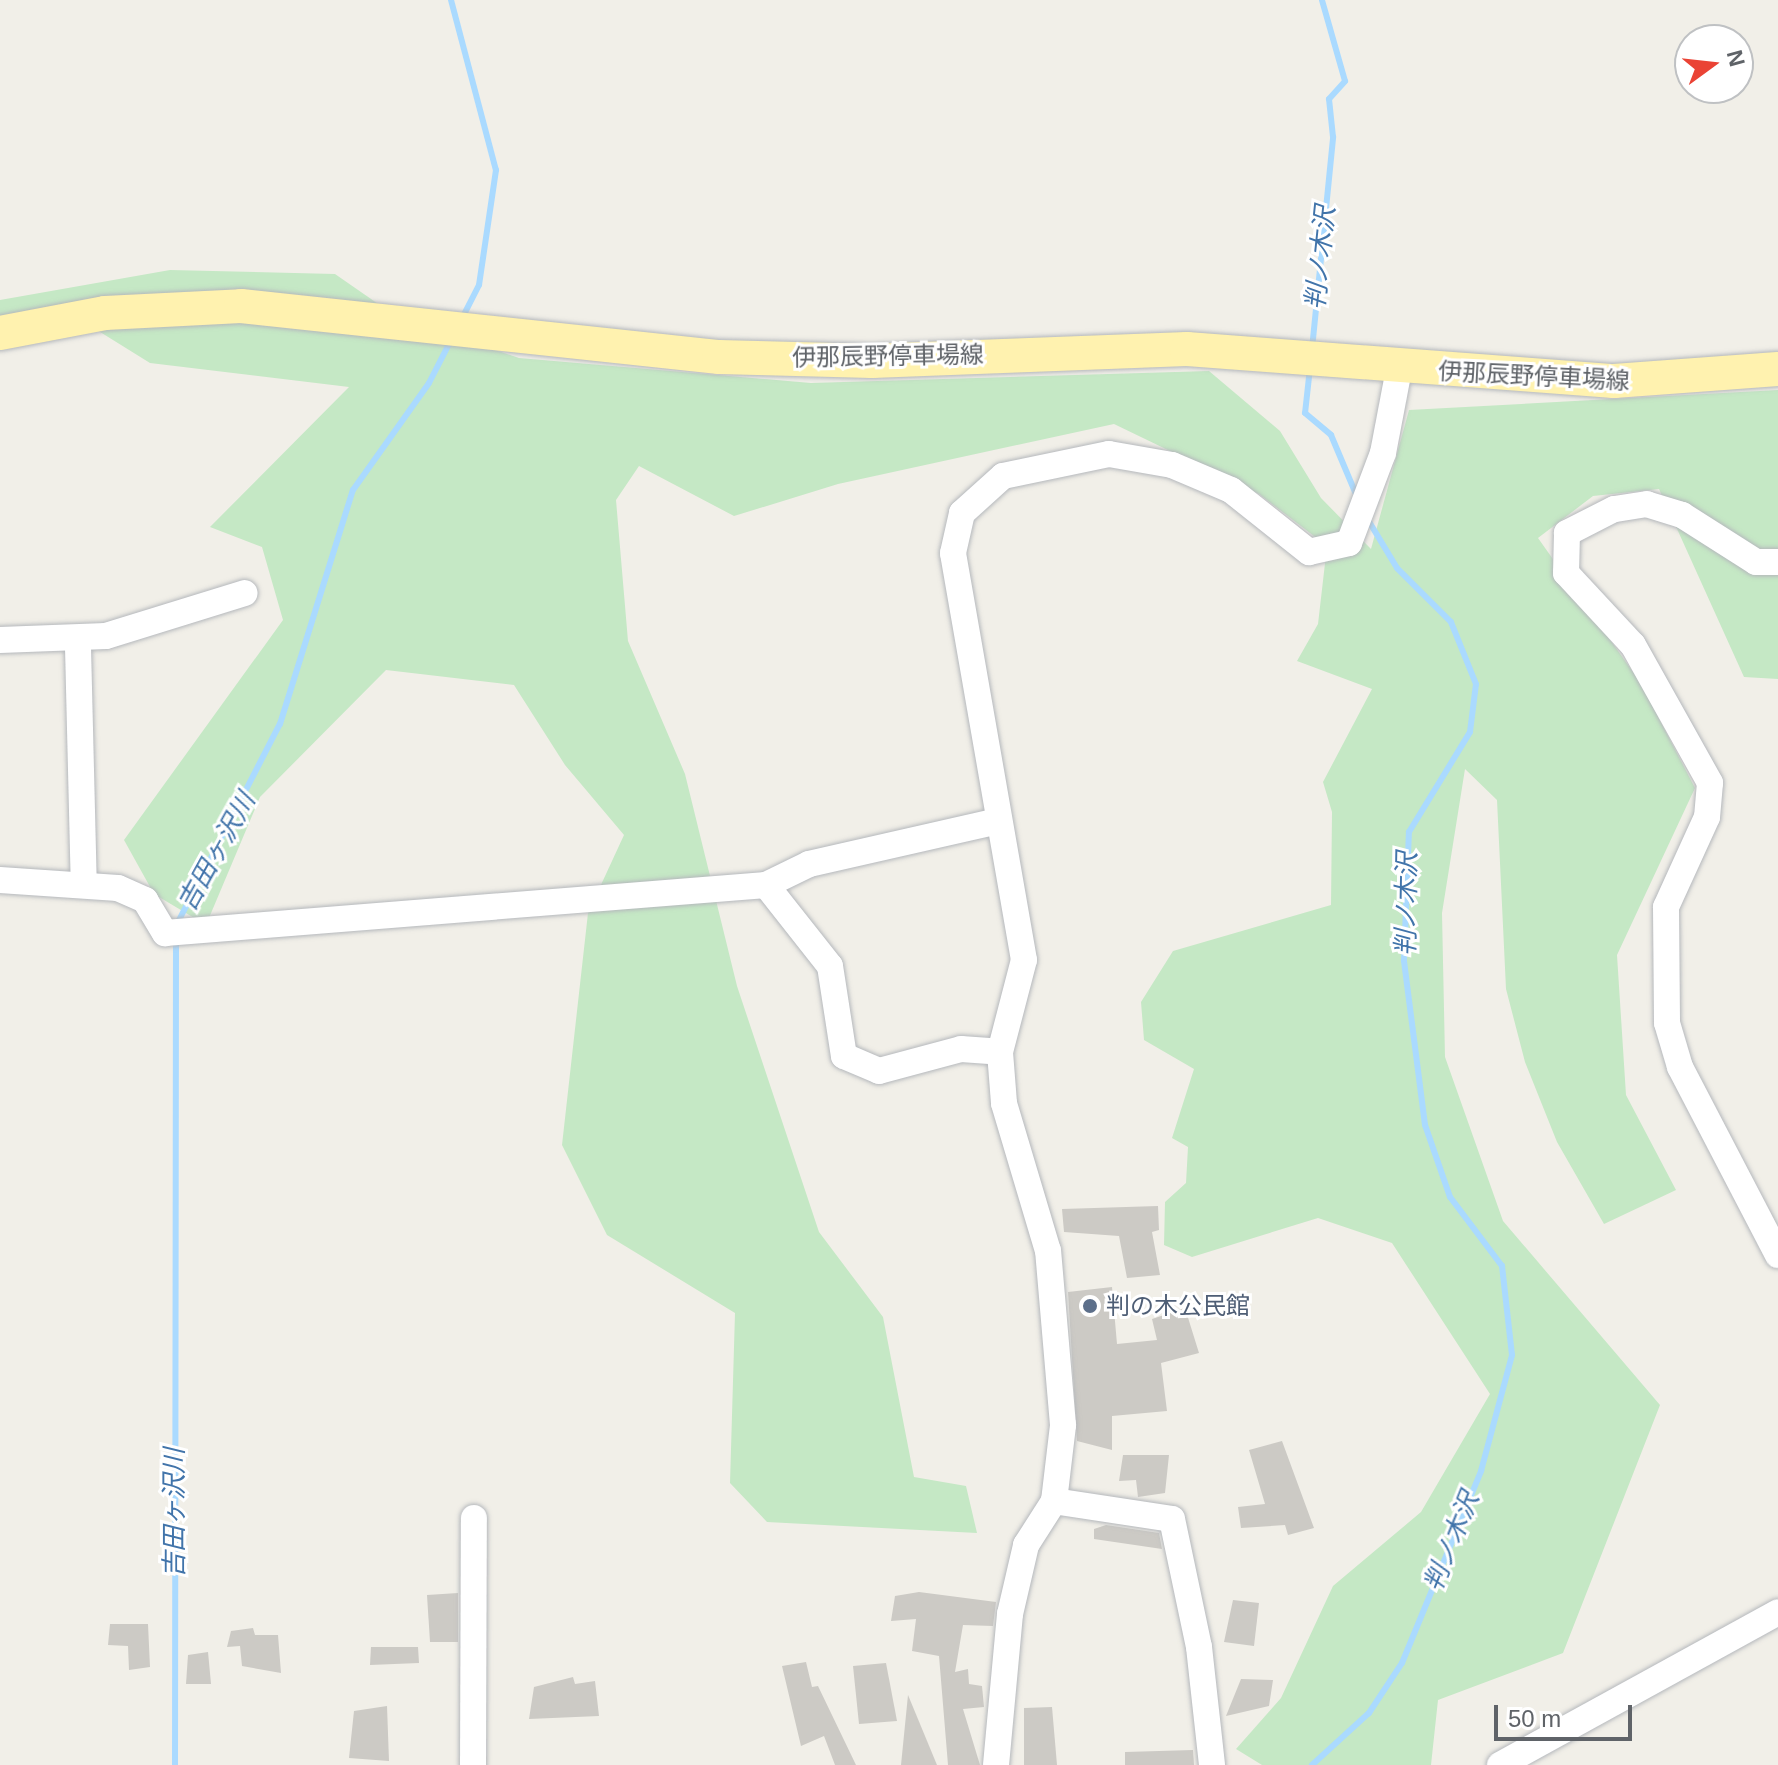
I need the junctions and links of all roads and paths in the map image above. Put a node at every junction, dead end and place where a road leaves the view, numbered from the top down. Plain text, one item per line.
1 (0, 333) edge
2 (1399, 369) junction
3 (1778, 369) edge
4 (1778, 562) edge
5 (245, 593) dead end
6 (0, 640) edge
7 (78, 647) dead end
8 (998, 821) junction
9 (0, 880) edge
10 (84, 885) junction
11 (766, 885) junction
12 (1000, 1052) junction
13 (1778, 1255) edge
14 (1054, 1501) junction
15 (474, 1518) dead end
16 (1778, 1612) edge
17 (473, 1765) edge
18 (996, 1765) edge
19 (1212, 1765) edge
20 (1500, 1765) edge

1 - 2 main road, 伊那辰野停車場線
2 - 3 main road, 伊那辰野停車場線
2 - 8 street
4 - 13 street
5 - 6 street
7 - 10 street
8 - 11 street
8 - 12 street
9 - 10 street
10 - 11 street
11 - 12 street
12 - 14 street
14 - 18 street
14 - 19 street
15 - 17 street
16 - 20 street

